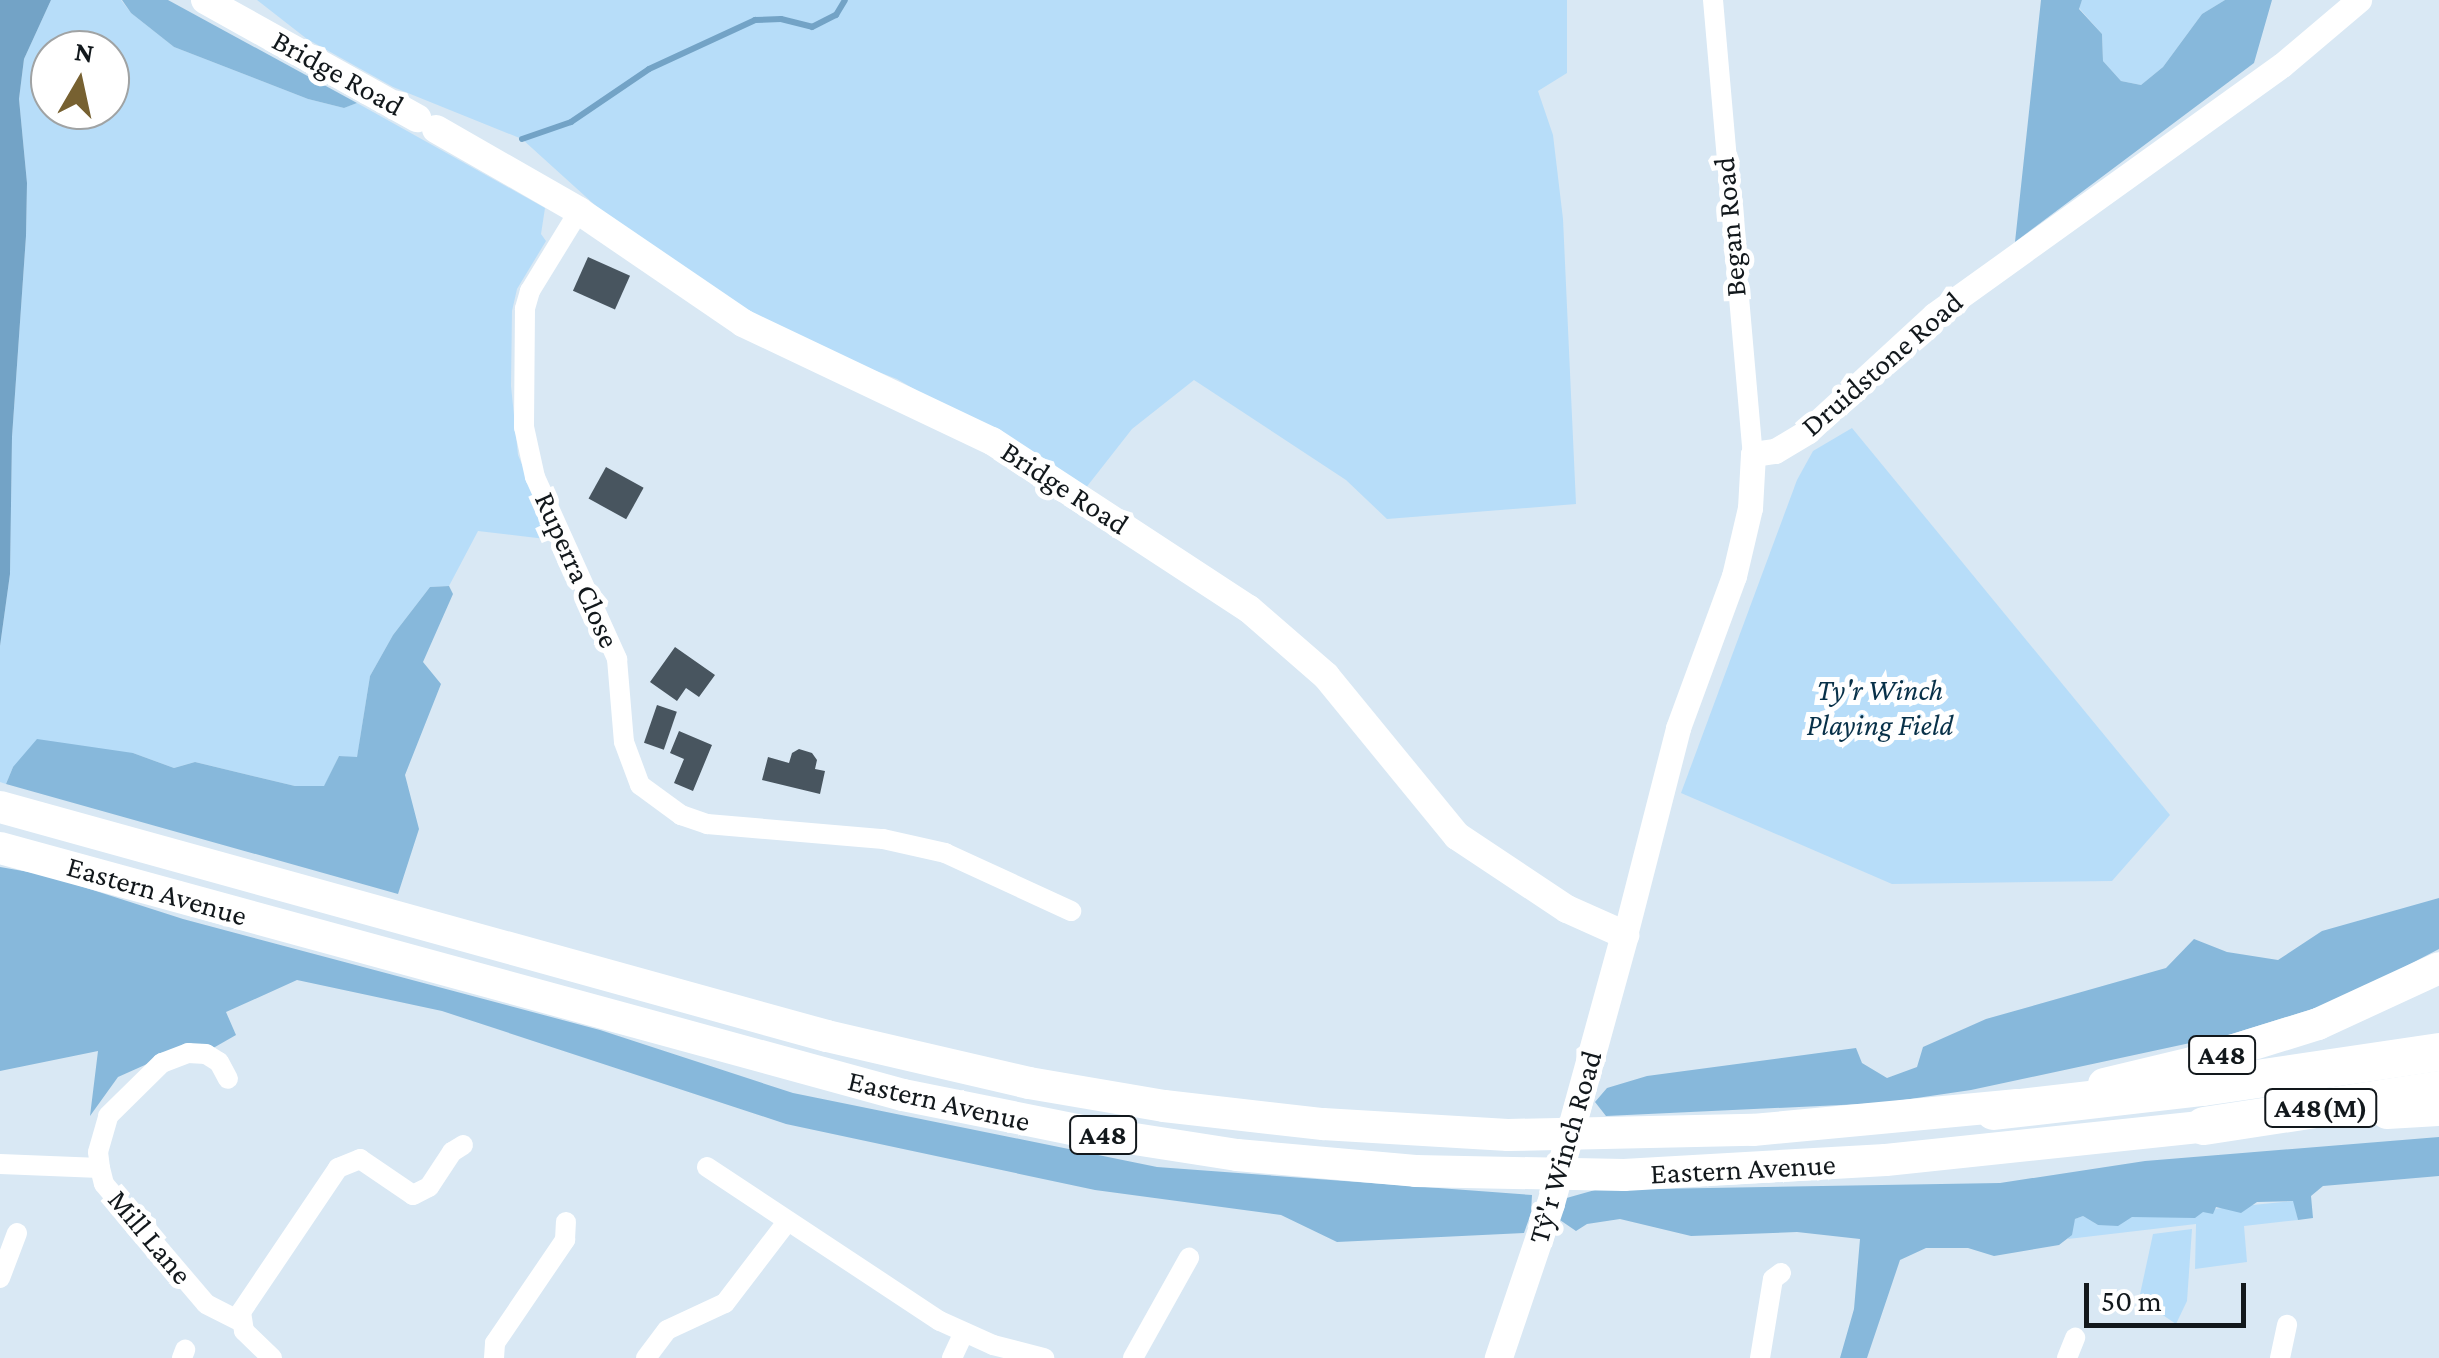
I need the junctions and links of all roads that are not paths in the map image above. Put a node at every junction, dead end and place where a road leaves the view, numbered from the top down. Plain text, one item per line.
1 (205, 0) edge
2 (1713, 0) edge
3 (2359, 0) edge
4 (579, 211) junction
5 (1753, 454) junction
6 (0, 807) edge
7 (0, 848) edge
8 (1071, 911) dead end
9 (1625, 935) junction
10 (2439, 968) edge
11 (2439, 1052) edge
12 (228, 1079) dead end
13 (2439, 1090) edge
14 (2439, 1110) edge
15 (1994, 1111) junction
16 (2204, 1126) junction
17 (463, 1144) dead end
18 (0, 1164) edge
19 (707, 1167) dead end
20 (100, 1168) junction
21 (566, 1222) dead end
22 (787, 1222) junction
23 (17, 1232) dead end
24 (1189, 1258) dead end
25 (1781, 1273) dead end
26 (0, 1278) edge
27 (241, 1322) junction
28 (2288, 1325) dead end
29 (963, 1334) junction
30 (272, 1358) edge
31 (494, 1358) edge
32 (646, 1358) edge
33 (952, 1358) edge
34 (1044, 1358) edge
35 (1134, 1358) edge
36 (1499, 1358) edge
37 (1760, 1358) edge
38 (2280, 1358) edge

1 - 4 main road, Bridge Road
2 - 5 street, Began Road
3 - 5 street, Druidstone Road
4 - 8 street, Ruperra Close
4 - 9 main road, Bridge Road
5 - 9 street
6 - 15 highway, Eastern Avenue / A48
7 - 16 highway, Eastern Avenue / A48
9 - 36 main road, Tŷ'r Winch Road
10 - 15 highway, A48
11 - 15 highway, A48(M)
12 - 20 street
13 - 16 highway, A48(M)
14 - 16 highway, A48
17 - 27 street
18 - 20 street, Mill Lane
19 - 22 street
20 - 27 street, Mill Lane
21 - 31 street
22 - 29 street
22 - 32 street
23 - 26 street
24 - 35 street
25 - 37 street
27 - 30 street, Mill Lane
28 - 38 street
29 - 33 street
29 - 34 street

